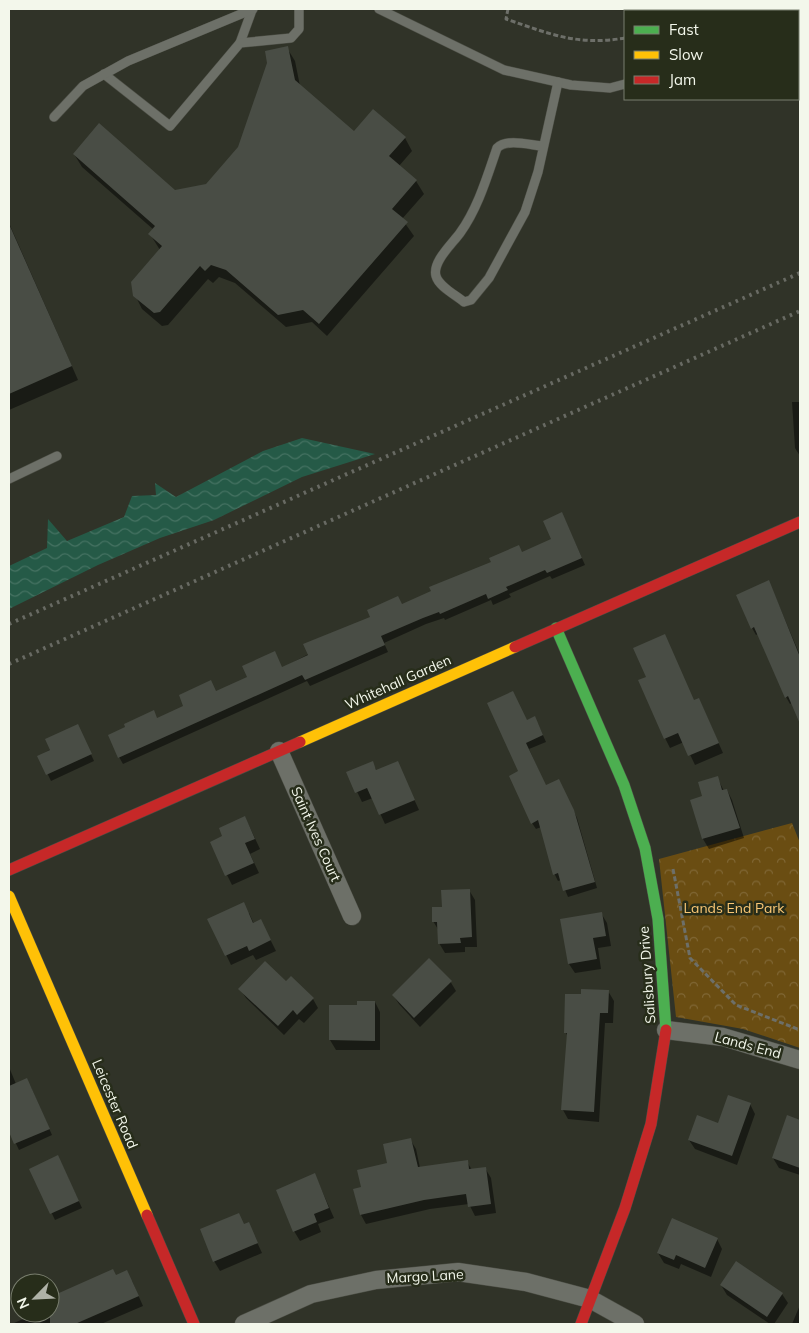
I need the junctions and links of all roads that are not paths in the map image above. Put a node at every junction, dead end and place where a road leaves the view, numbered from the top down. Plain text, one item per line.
1 (252, 9) edge
2 (299, 9) edge
3 (379, 9) edge
4 (240, 42) junction
5 (104, 74) junction
6 (558, 82) junction
7 (624, 84) edge
8 (54, 117) dead end
9 (542, 146) junction
10 (57, 456) dead end
11 (9, 479) edge
12 (800, 522) edge
13 (556, 628) junction
14 (279, 752) junction
15 (9, 870) edge
16 (9, 896) edge
17 (352, 916) dead end
18 (666, 1030) junction
19 (800, 1060) edge
20 (590, 1299) junction
21 (194, 1324) edge
22 (244, 1324) edge
23 (581, 1324) edge
24 (635, 1324) edge

1 - 4 lane
1 - 5 lane
2 - 4 lane
3 - 6 lane
4 - 5 lane
5 - 8 lane
6 - 7 lane
6 - 9 lane
9 - 9 lane
10 - 11 lane
12 - 13 street, Whitehall Garden
13 - 14 street, Whitehall Garden
13 - 18 street, Salisbury Drive
14 - 15 street, Whitehall Garden
14 - 17 street, Saint Ives Court
16 - 21 street, Leicester Road
18 - 19 street, Lands End
18 - 20 street, Salisbury Drive
20 - 22 street, Margo Lane
20 - 23 street, Salisbury Drive
20 - 24 street, Margo Lane

